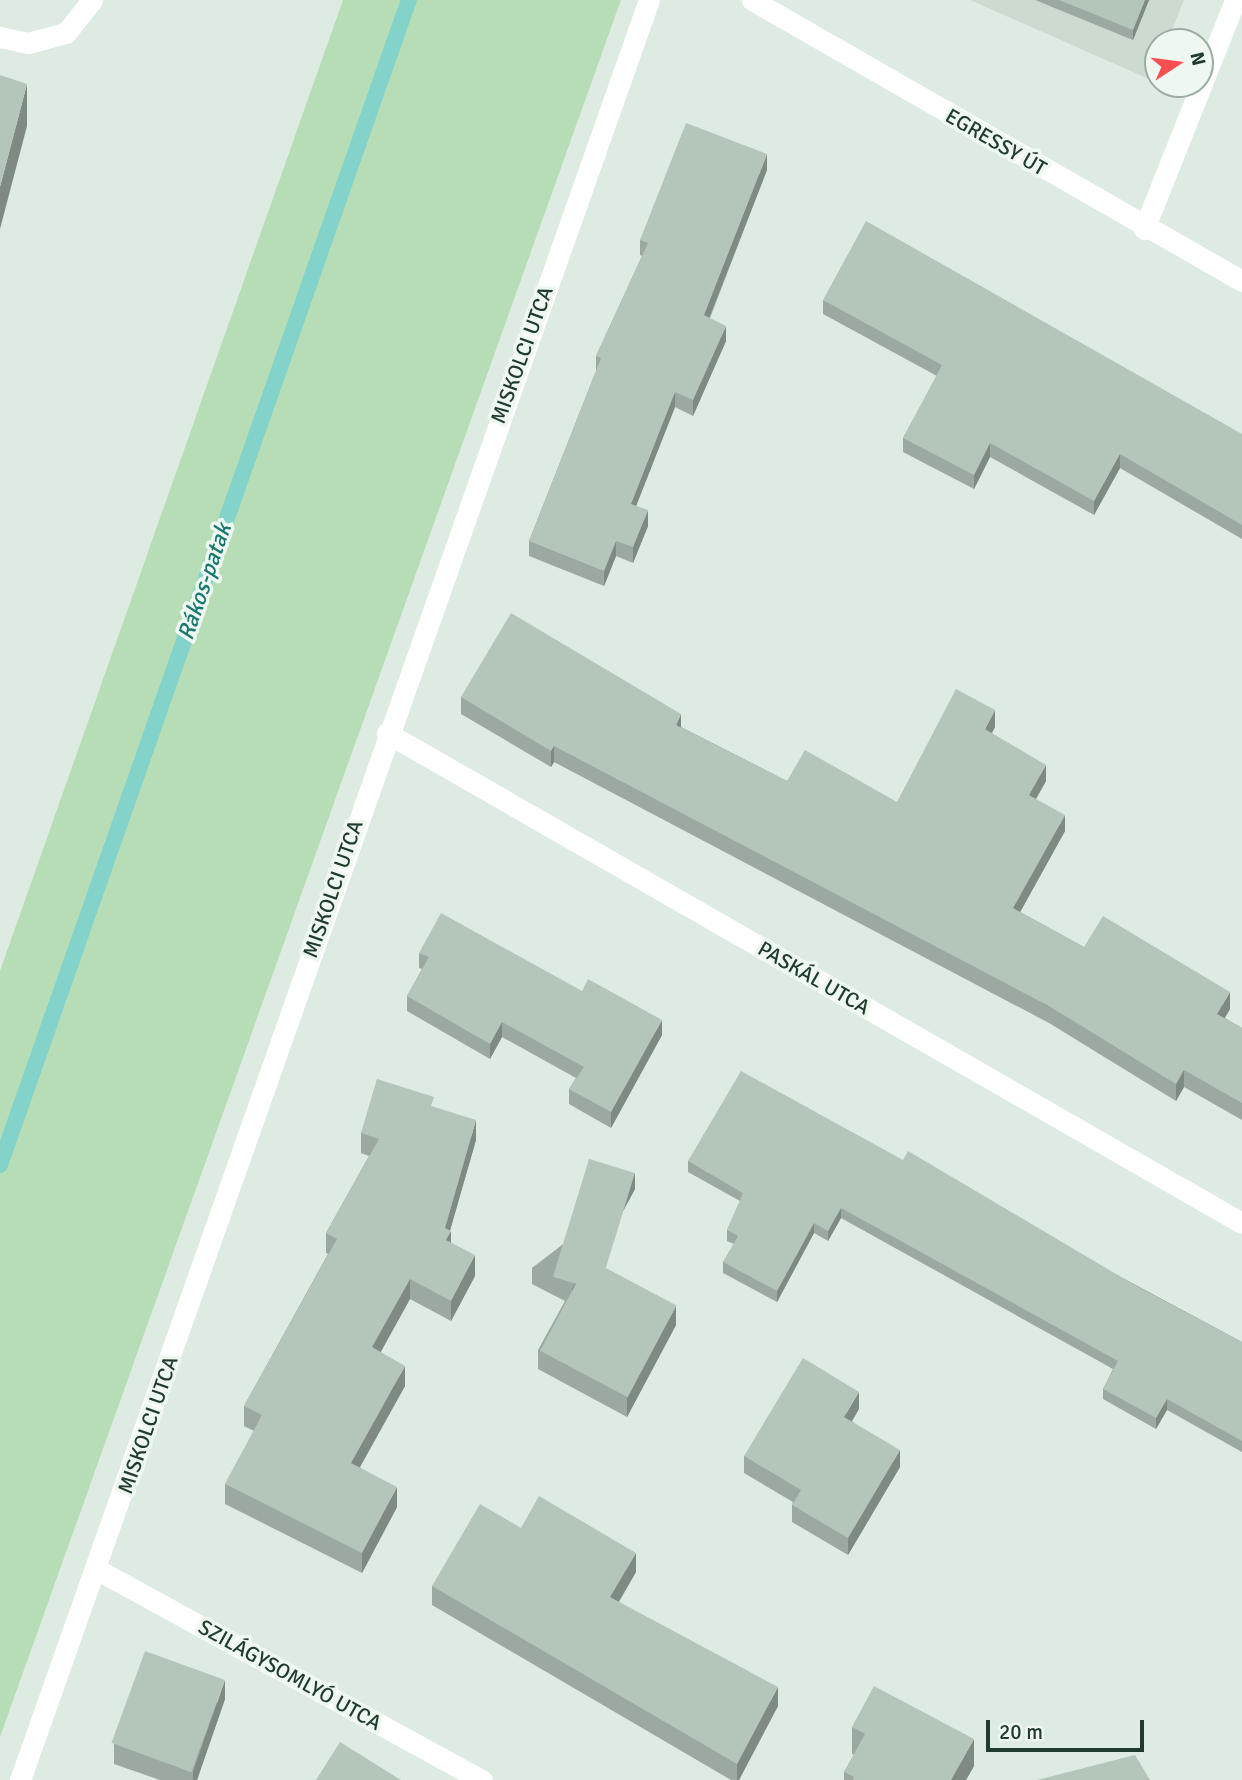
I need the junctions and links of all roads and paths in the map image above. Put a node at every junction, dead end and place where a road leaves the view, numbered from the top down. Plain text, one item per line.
1 (92, 0) edge
2 (649, 0) edge
3 (752, 0) edge
4 (1235, 0) edge
5 (0, 37) edge
6 (1144, 229) junction
7 (1242, 281) edge
8 (387, 733) junction
9 (1242, 1223) edge
10 (98, 1570) junction
11 (20, 1780) edge
12 (482, 1780) edge

1 - 5 street
2 - 8 street, MISKOLCI UTCA
3 - 6 street, EGRESSY ÚT
4 - 6 street
6 - 7 street, EGRESSY ÚT
8 - 9 street, PASKÁL UTCA
8 - 10 street, MISKOLCI UTCA
10 - 11 street, MISKOLCI UTCA
10 - 12 street, SZILÁGYSOMLYÓ UTCA

